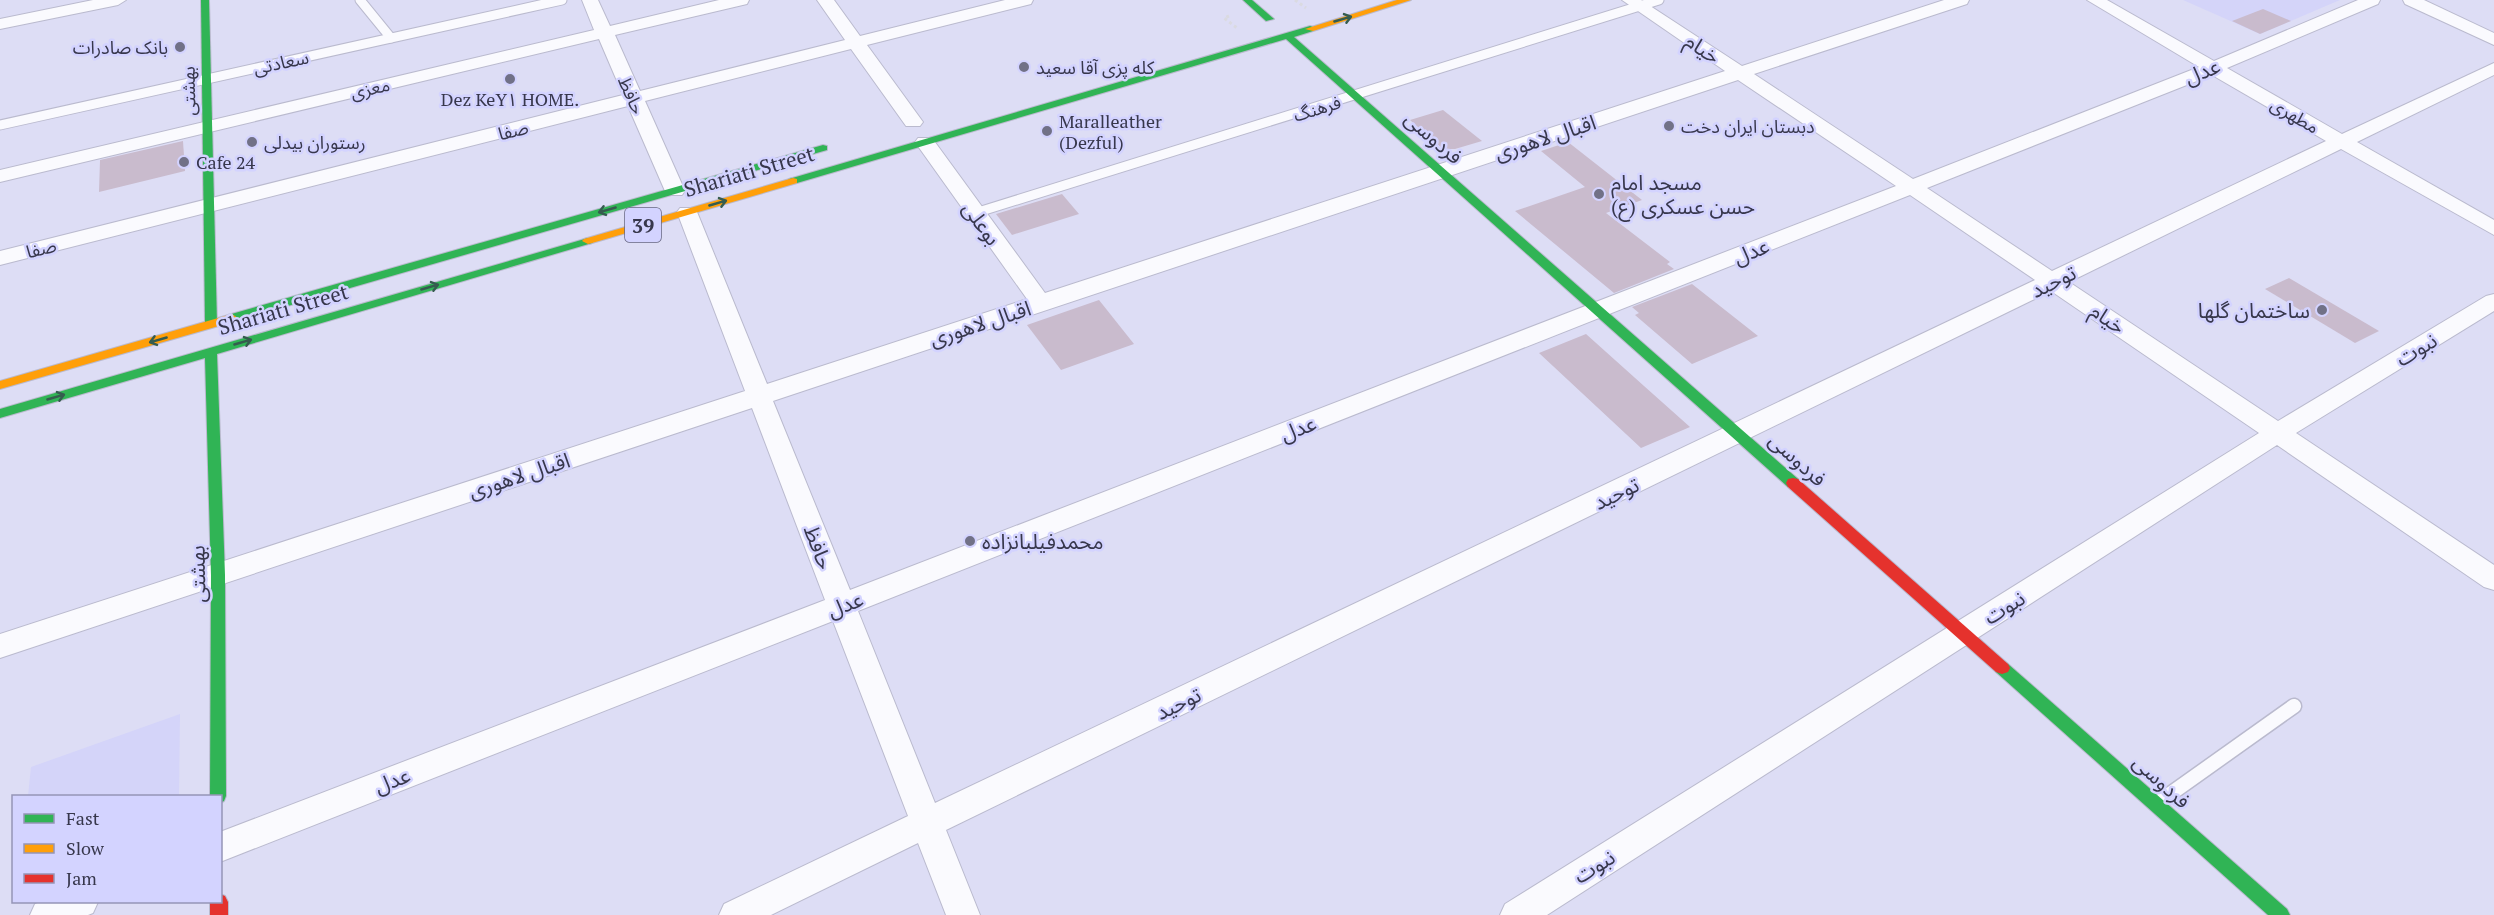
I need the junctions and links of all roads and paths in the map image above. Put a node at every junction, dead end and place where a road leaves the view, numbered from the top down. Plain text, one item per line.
1 (118, 0) edge
2 (205, 0) edge
3 (360, 0) edge
4 (562, 0) edge
5 (590, 0) edge
6 (741, 0) edge
7 (825, 0) edge
8 (1025, 0) edge
9 (1247, 0) edge
10 (1407, 0) edge
11 (1961, 0) edge
12 (2095, 0) edge
13 (2372, 0) edge
14 (2411, 0) edge
15 (1643, 2) edge
16 (1274, 18) junction
17 (0, 24) edge
18 (1248, 26) dead end
19 (605, 32) junction
20 (1287, 35) junction
21 (391, 38) junction
22 (2494, 40) edge
23 (856, 43) junction
24 (2213, 68) junction
25 (2494, 68) edge
26 (1741, 73) junction
27 (206, 78) junction
28 (1355, 96) junction
29 (634, 100) junction
30 (913, 122) dead end
31 (0, 124) edge
32 (207, 126) junction
33 (925, 142) junction
34 (2342, 142) junction
35 (834, 145) dead end
36 (1440, 171) junction
37 (0, 176) edge
38 (1912, 188) junction
39 (681, 201) junction
40 (209, 206) junction
41 (975, 213) junction
42 (2494, 229) edge
43 (0, 258) edge
44 (2052, 281) junction
45 (2494, 301) edge
46 (1041, 303) junction
47 (1599, 311) junction
48 (211, 324) junction
49 (211, 352) junction
50 (0, 385) edge
51 (760, 396) junction
52 (0, 414) edge
53 (2278, 433) junction
54 (1738, 434) junction
55 (218, 575) junction
56 (2494, 579) edge
57 (842, 605) junction
58 (1963, 633) junction
59 (0, 646) edge
60 (2294, 706) dead end
61 (218, 795) edge
62 (2156, 804) junction
63 (927, 823) junction
64 (222, 846) edge
65 (78, 903) edge
66 (47, 915) edge
67 (736, 915) edge
68 (963, 915) edge
69 (1516, 915) edge
70 (2281, 915) edge

1 - 17 street
2 - 27 main road, بهشتی
3 - 21 lane
4 - 21 lane, سعادتی
5 - 19 street, حافظ
6 - 19 street, معزی
7 - 23 street
8 - 23 street, صفا
9 - 16 main road
20 -> 10 main road, Shariati Street / 39
11 - 26 street, اقبال لاهوری
12 - 24 street, مطهری
13 - 24 street, عدل
14 - 22 street
15 - 26 street, خیام
15 - 28 lane, فرهنگ
16 - 18 main road
16 - 20 main road, فردوسی
19 - 29 street, حافظ
19 - 32 street, معزی
20 - 28 main road, فردوسی
20 - 33 main road, Shariati Street / 39
21 - 27 lane, سعادتی
23 - 29 street, صفا
23 - 30 street
24 - 34 street, مطهری
24 - 38 street, عدل
25 - 34 street, توحید
26 - 36 street, اقبال لاهوری
26 - 38 street, خیام
27 - 31 lane, سعادتی
27 - 32 main road, بهشتی
28 - 36 main road, فردوسی
28 - 41 lane, فرهنگ
29 - 39 street, حافظ
29 - 40 street, صفا
32 - 37 street, معزی
32 - 40 main road, بهشتی
39 -> 33 main road, Shariati Street / 39
33 - 41 street, بوعلی
34 - 42 street, مطهری
34 - 44 street, توحید
35 - 39 main road, Shariati Street / 39
36 - 46 street, اقبال لاهوری
36 - 47 main road, فردوسی
38 - 44 street, خیام
38 - 47 street, عدل
39 -> 48 main road, Shariati Street / 39
49 -> 39 main road, Shariati Street / 39
39 - 51 street, حافظ
40 - 43 street, صفا
40 - 48 main road, بهشتی
41 - 46 street, بوعلی
44 - 53 street, خیام
44 - 54 street, توحید
45 - 53 street, نبوت
46 - 51 street, اقبال لاهوری
47 - 54 main road, فردوسی
47 - 57 street, عدل
48 -> 50 main road, Shariati Street / 39
52 -> 49 main road, Shariati Street / 39
49 - 55 main road, بهشتی
51 - 55 street, اقبال لاهوری
51 - 57 street, حافظ
53 - 56 street, خیام
53 - 58 street, نبوت
54 - 58 main road, فردوسی
54 - 63 street, توحید
55 - 59 street, اقبال لاهوری
55 - 61 main road, بهشتی
57 - 63 street, حافظ
57 - 64 street, عدل
58 - 62 main road, فردوسی
58 - 69 street, نبوت
60 - 62 lane
62 - 70 main road, فردوسی
63 - 67 street, توحید
63 - 68 street, حافظ
65 - 66 street

